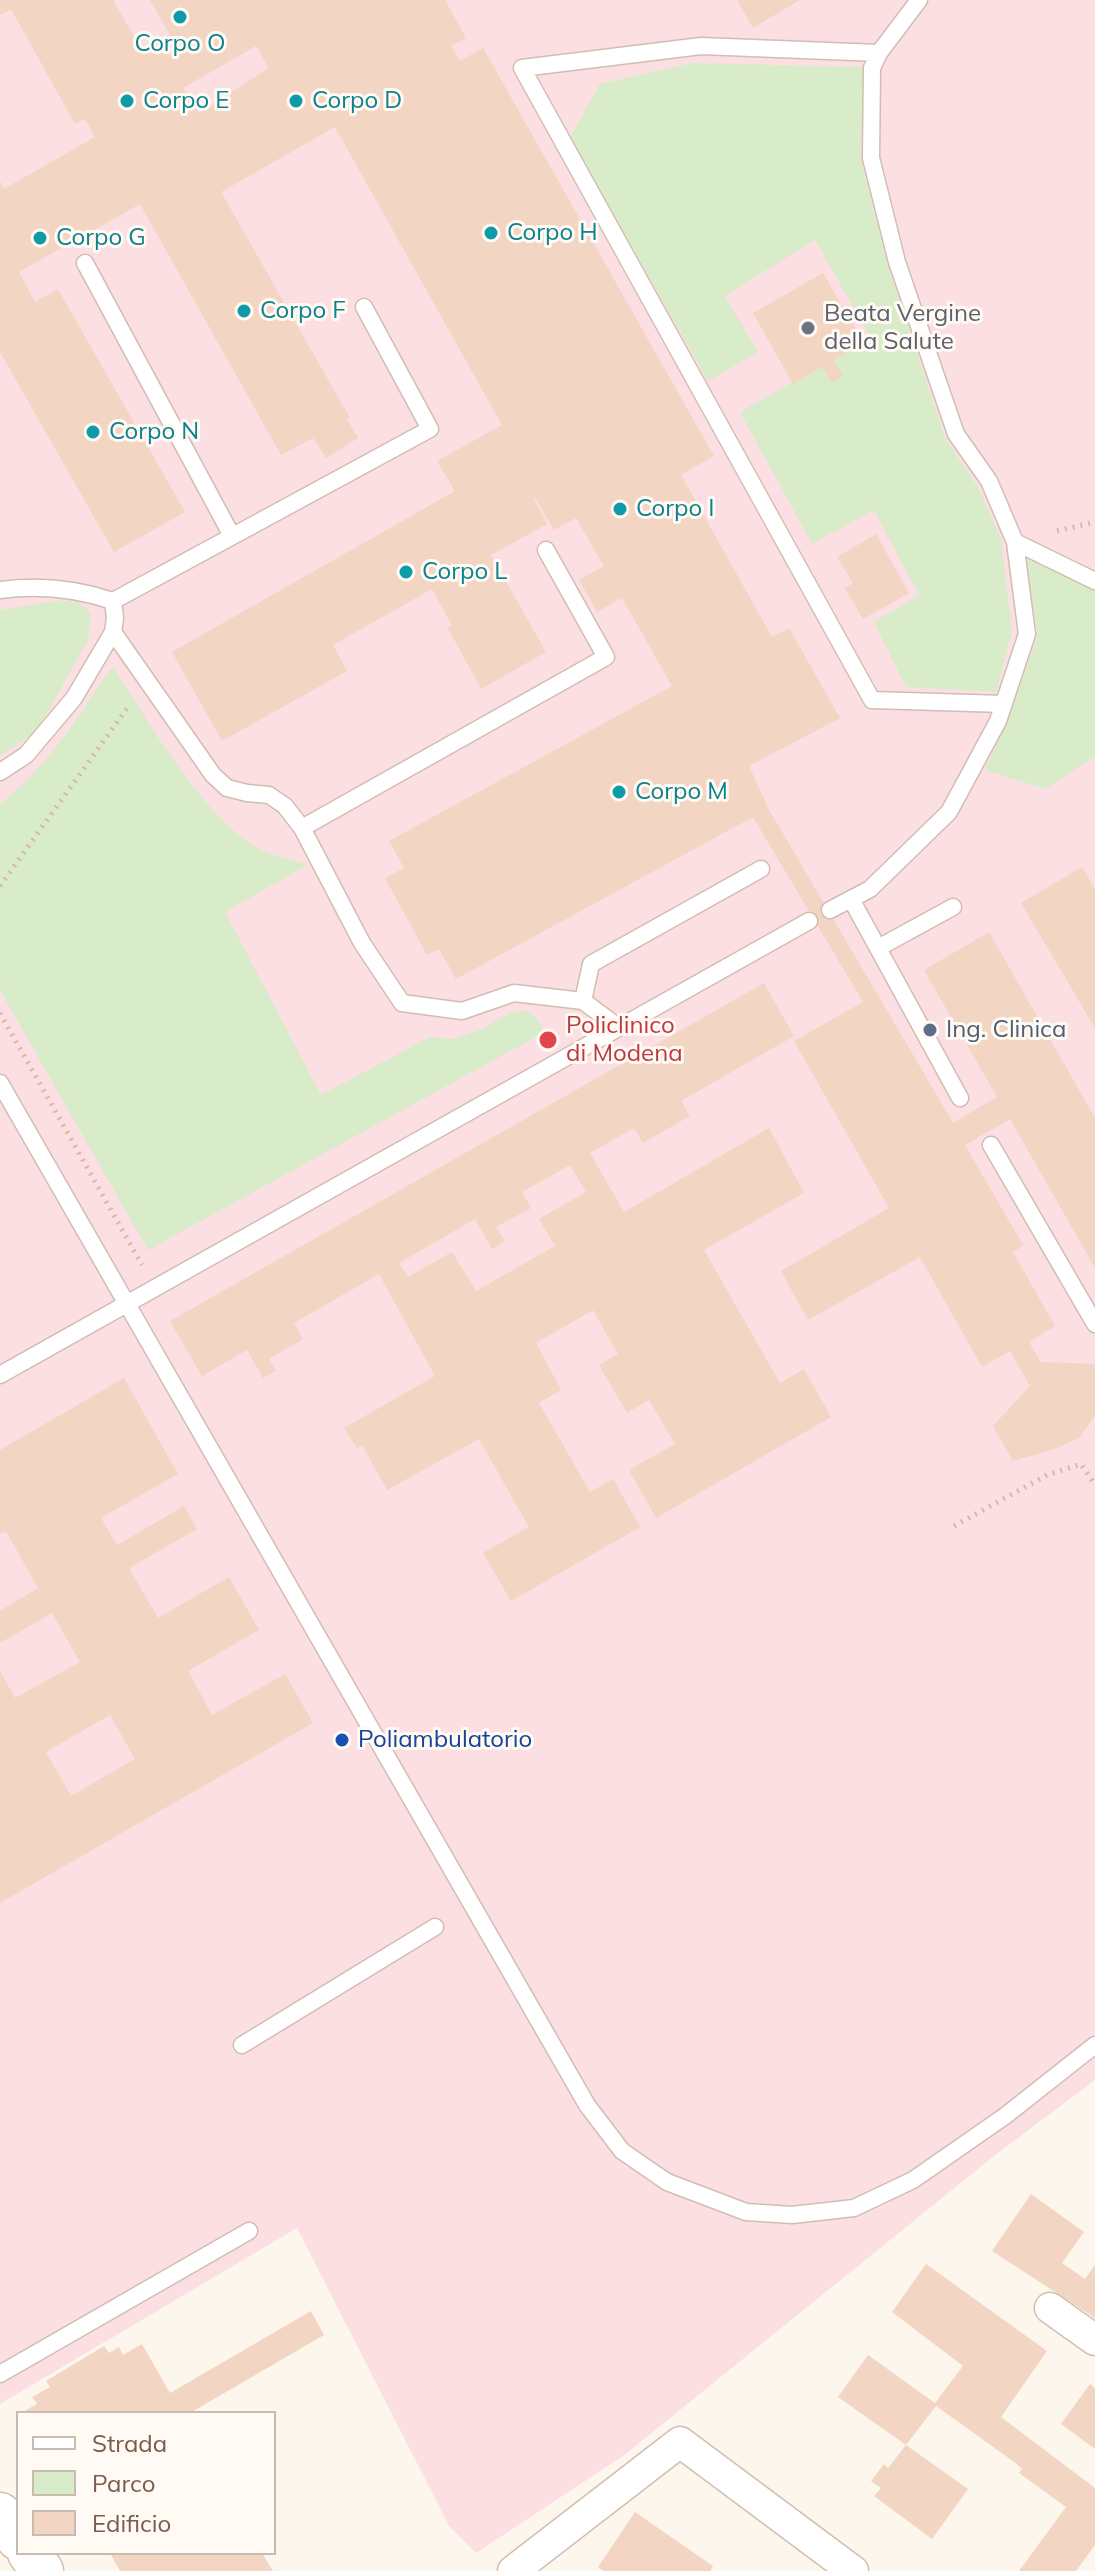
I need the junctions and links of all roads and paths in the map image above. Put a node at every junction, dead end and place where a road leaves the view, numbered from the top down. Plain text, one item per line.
1 (919, 0) edge
2 (879, 53) junction
3 (85, 263) dead end
4 (364, 307) dead end
5 (232, 536) junction
6 (1015, 542) junction
7 (546, 550) dead end
8 (1095, 581) edge
9 (0, 590) edge
10 (113, 601) junction
11 (113, 632) junction
12 (147, 680) junction
13 (1004, 704) junction
14 (0, 772) edge
15 (302, 828) junction
16 (761, 869) dead end
17 (0, 886) edge
18 (851, 899) junction
19 (953, 907) dead end
20 (830, 910) dead end
21 (809, 921) dead end
22 (878, 948) junction
23 (583, 1001) junction
24 (0, 1013) edge
25 (618, 1027) junction
26 (0, 1083) edge
27 (960, 1098) dead end
28 (991, 1145) dead end
29 (154, 1286) junction
30 (126, 1302) junction
31 (1095, 1324) edge
32 (0, 1375) edge
33 (1095, 1485) edge
34 (954, 1526) dead end
35 (435, 1927) dead end
36 (242, 2045) dead end
37 (1095, 2045) edge
38 (249, 2231) dead end
39 (1050, 2308) dead end
40 (1095, 2340) edge
41 (0, 2374) edge
42 (0, 2514) edge
43 (16, 2536) edge
44 (513, 2571) edge
45 (853, 2571) edge

1 - 2 lane
2 - 6 lane
2 - 13 lane
3 - 5 lane
4 - 5 lane
5 - 10 lane
6 - 8 lane
6 - 13 lane
7 - 15 lane
9 - 10 lane
10 - 11 lane
11 - 12 lane
11 - 14 lane
12 - 15 lane
12 - 17 path
13 - 18 lane
15 - 23 lane
16 - 23 lane
18 - 20 lane
18 - 22 lane
19 - 22 lane
21 - 25 lane
22 - 27 lane
23 - 25 lane
24 - 29 path
25 - 29 lane
26 - 30 lane
28 - 31 lane
29 - 30 lane
30 - 32 lane
30 - 37 lane
33 - 34 path
35 - 36 lane
38 - 41 lane
39 - 40 street
42 - 43 main road
44 - 45 street

